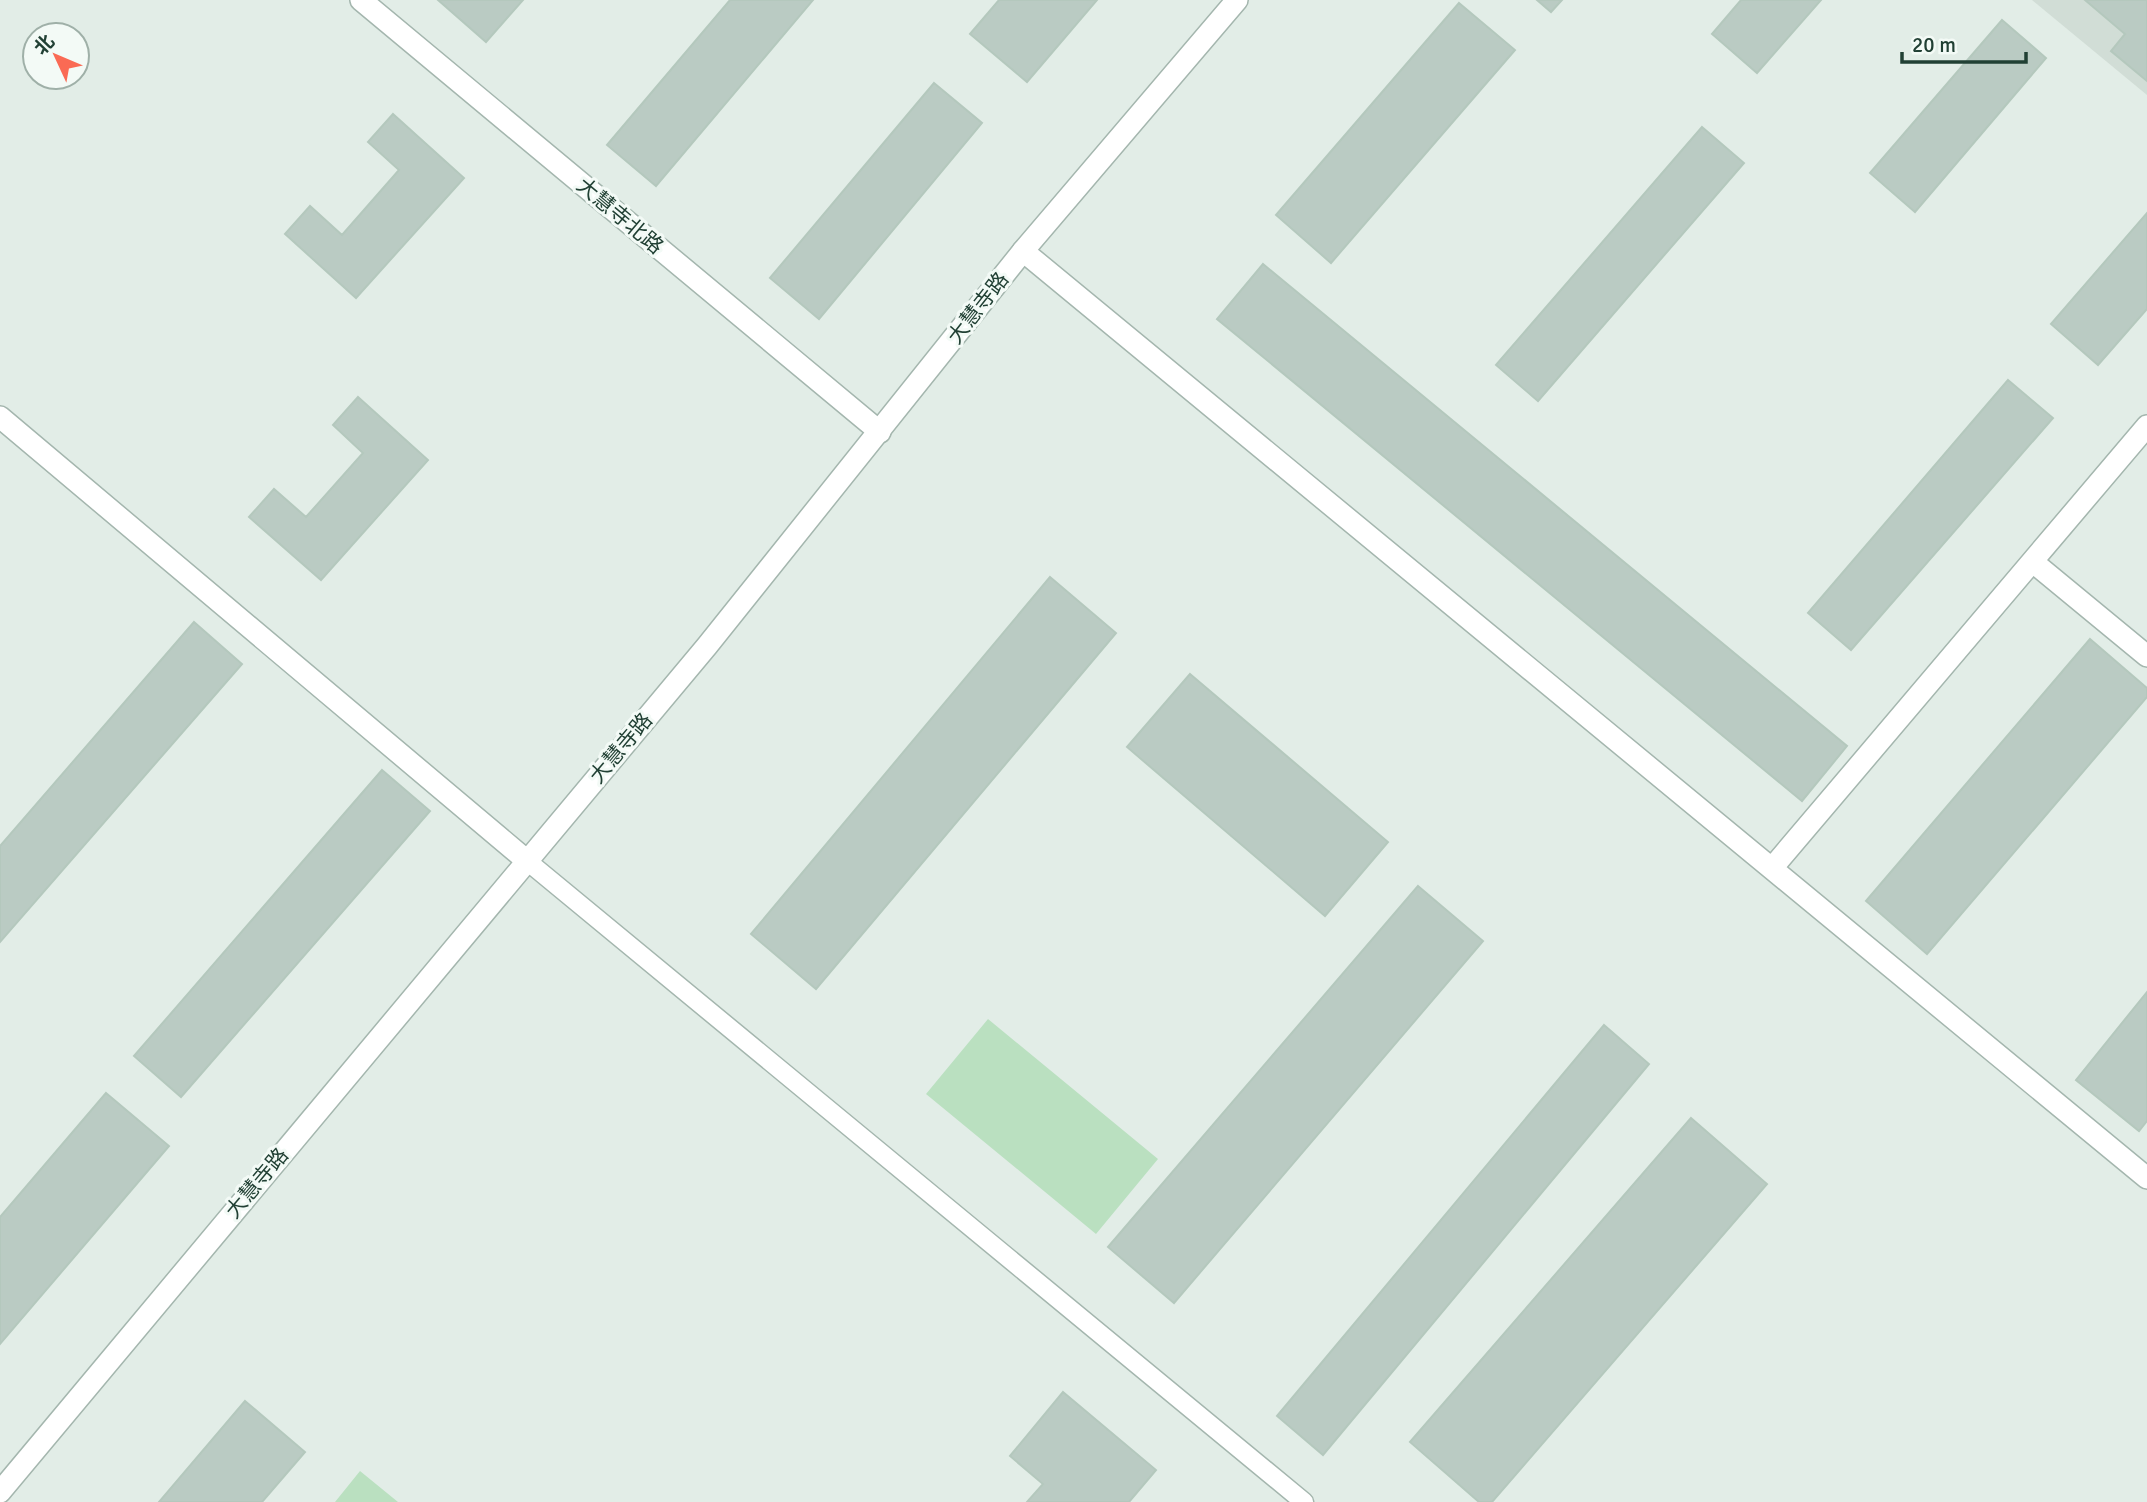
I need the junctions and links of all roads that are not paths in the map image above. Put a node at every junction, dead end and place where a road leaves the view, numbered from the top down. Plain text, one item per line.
1 (360, 0) edge
2 (1237, 0) edge
3 (1023, 251) junction
4 (0, 417) edge
5 (2147, 426) edge
6 (880, 432) junction
7 (2033, 562) junction
8 (2147, 656) edge
9 (526, 860) junction
10 (1773, 867) junction
11 (2147, 1178) edge
12 (0, 1492) edge
13 (1304, 1502) edge

1 - 6 street, 大慧寺北路
2 - 3 street, 大慧寺路
3 - 6 street, 大慧寺路
3 - 10 street
4 - 9 street
5 - 7 street
6 - 9 street, 大慧寺路
7 - 8 street
7 - 10 street
9 - 12 street, 大慧寺路
9 - 13 lane
10 - 11 street

